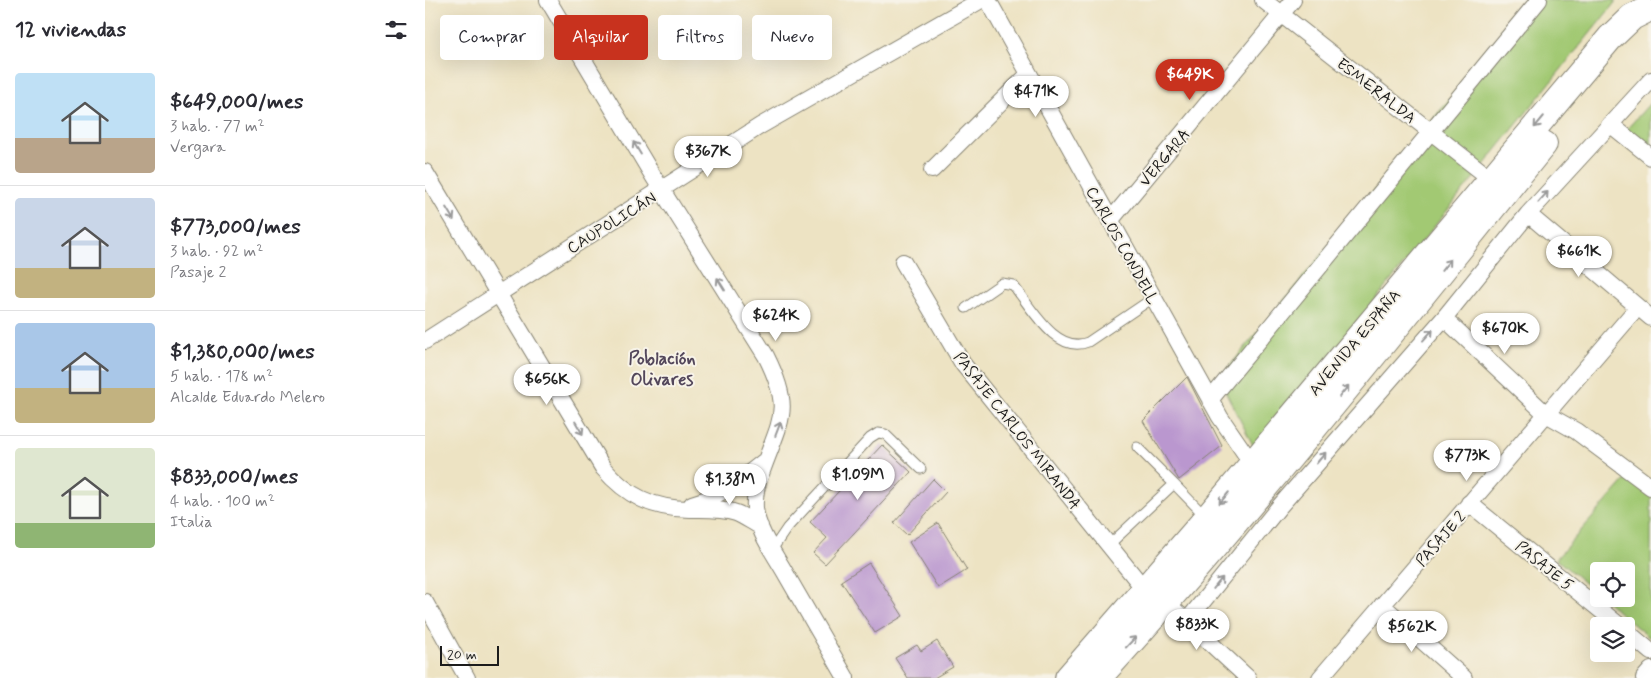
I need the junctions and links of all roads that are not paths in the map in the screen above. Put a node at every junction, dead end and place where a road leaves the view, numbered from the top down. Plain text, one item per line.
1 (548, 0) edge
2 (981, 0) edge
3 (989, 0) edge
4 (1263, 0) edge
5 (1293, 0) edge
6 (1539, 0) edge
7 (1644, 4) edge
8 (1281, 15) junction
9 (1029, 74) junction
10 (1651, 80) edge
11 (1610, 124) junction
12 (1431, 132) junction
13 (1651, 157) edge
14 (932, 170) dead end
15 (425, 172) edge
16 (1491, 179) junction
17 (662, 190) junction
18 (1528, 214) junction
19 (1110, 222) junction
20 (903, 262) dead end
21 (497, 294) junction
22 (1153, 298) junction
23 (1638, 307) junction
24 (966, 308) dead end
25 (1444, 318) junction
26 (1651, 318) edge
27 (425, 341) edge
28 (1210, 400) junction
29 (1546, 414) junction
30 (1137, 447) dead end
31 (766, 460) junction
32 (921, 469) dead end
33 (1260, 474) junction
34 (1174, 484) junction
35 (1651, 487) edge
36 (1469, 503) junction
37 (673, 509) junction
38 (1207, 518) junction
39 (760, 526) junction
40 (1109, 545) junction
41 (772, 550) junction
42 (1156, 597) junction
43 (425, 602) edge
44 (1382, 606) junction
45 (1609, 617) edge
46 (1187, 621) junction
47 (1635, 639) edge
48 (1651, 652) edge
49 (1651, 670) edge
50 (467, 678) edge
51 (846, 678) edge
52 (1068, 678) edge
53 (1098, 678) edge
54 (1248, 678) edge
55 (1320, 678) edge
56 (1464, 678) edge
57 (1644, 678) edge

17 -> 1 street
2 - 17 street, CAUPOLICÁN
3 - 9 street, CARLOS CONDELL
4 - 8 street, ESMERALDA
5 - 8 street, VERGARA
6 - 12 street
7 -> 16 main road, AVENIDA ESPAÑA
33 -> 7 main road, AVENIDA ESPAÑA
8 - 12 street, ESMERALDA
8 - 19 street, VERGARA
9 - 14 street
9 - 19 street, CARLOS CONDELL
10 - 11 street
11 - 13 street
18 -> 11 street
12 - 16 street, ESMERALDA
12 - 28 street
15 -> 21 street
16 - 33 main road, AVENIDA ESPAÑA
17 - 21 street, CAUPOLICÁN
31 -> 17 street
18 - 23 street
18 - 25 street
19 - 22 street, CARLOS CONDELL
20 - 40 street, PASAJE CARLOS MIRANDA
21 - 27 street, CAUPOLICÁN
21 -> 37 street
22 - 24 lane
22 - 28 street, CARLOS CONDELL
23 - 26 street
23 - 29 street, PASAJE 2
25 - 29 street
46 -> 25 street
28 - 33 street, CARLOS CONDELL
29 - 35 street
29 - 36 street, PASAJE 2
30 - 34 lane
31 - 37 street
31 - 39 street
32 - 41 lane
33 -> 38 main road, AVENIDA ESPAÑA
33 - 42 main road, AVENIDA ESPAÑA
34 - 38 lane
34 - 40 lane
36 - 44 street, PASAJE 2
36 - 45 street, PASAJE 5
37 - 39 street
38 - 42 main road, AVENIDA ESPAÑA
39 - 41 street
40 - 42 street, PASAJE CARLOS MIRANDA
41 - 51 street
42 - 46 street, PASAJE CARLOS MIRANDA
42 - 52 main road, AVENIDA ESPAÑA
53 -> 42 main road, AVENIDA ESPAÑA
43 - 50 street
44 - 55 street, PASAJE 2
44 - 56 street
46 - 54 street, PASAJE CARLOS MIRANDA
47 - 48 street
49 - 57 street

